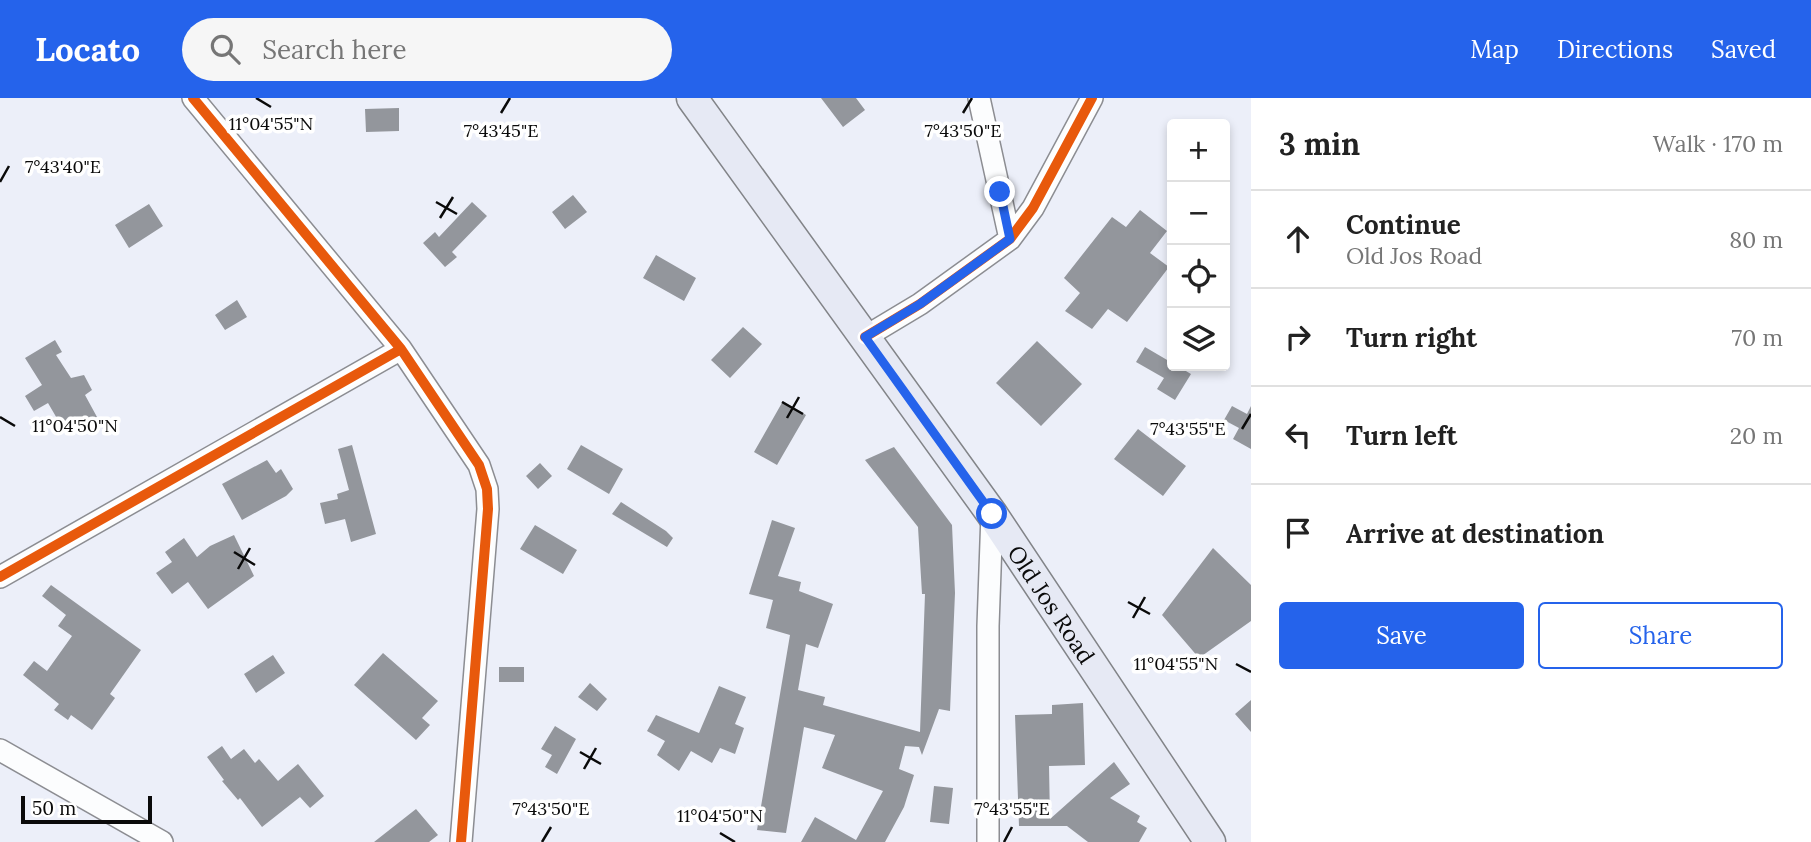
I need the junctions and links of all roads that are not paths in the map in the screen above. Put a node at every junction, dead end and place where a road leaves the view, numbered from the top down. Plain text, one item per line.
1 (193, 98) edge
2 (692, 98) edge
3 (979, 98) edge
4 (1092, 98) edge
5 (1010, 239) junction
6 (865, 337) junction
7 (401, 349) junction
8 (992, 514) junction
9 (0, 578) edge
10 (0, 750) edge
11 (162, 842) edge
12 (461, 842) edge
13 (988, 842) edge
14 (1210, 842) edge

1 - 7 street
2 - 6 main road, Old Jos Road
3 - 5 street
4 - 5 street
5 - 6 street
6 - 8 main road, Old Jos Road
7 - 9 street
7 - 12 street
8 - 13 street
8 - 14 main road, Old Jos Road
10 - 11 street

